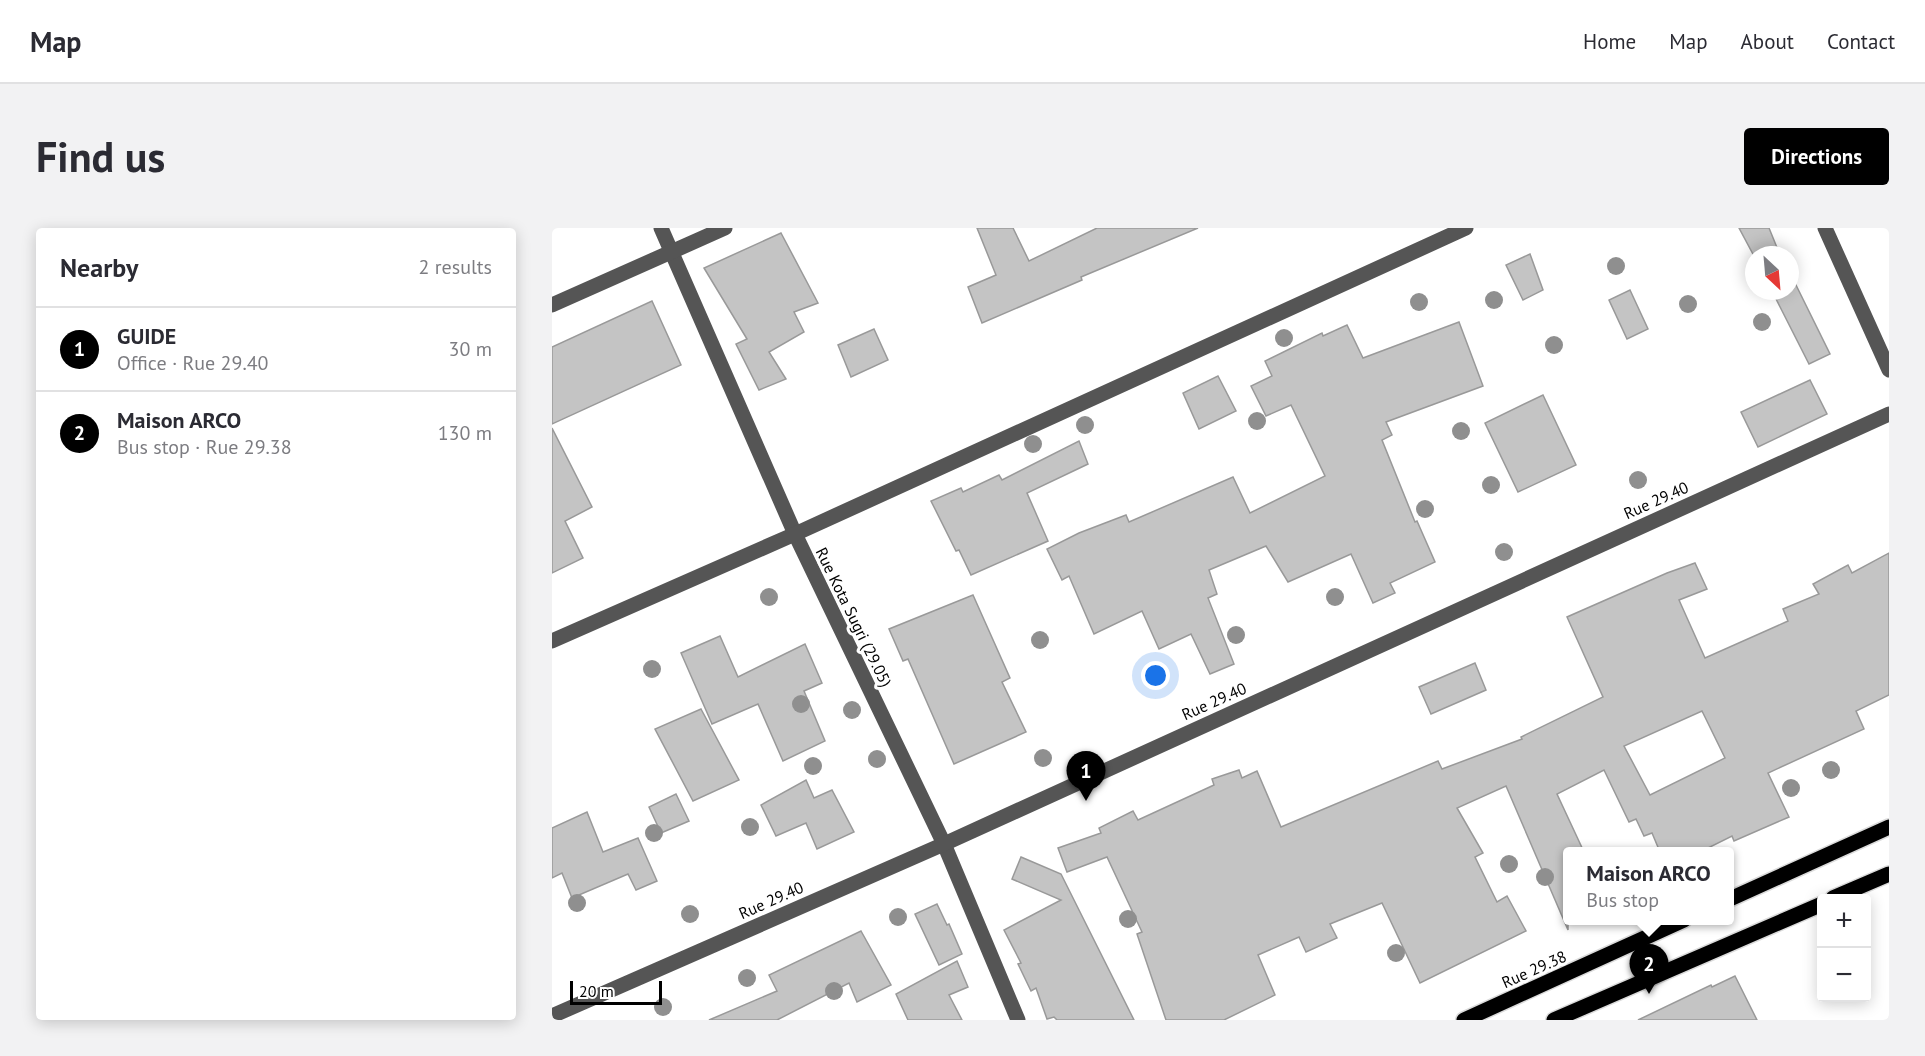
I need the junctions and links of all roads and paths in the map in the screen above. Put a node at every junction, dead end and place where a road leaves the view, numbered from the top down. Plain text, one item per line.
1 (661, 228) edge
2 (725, 228) edge
3 (1466, 228) edge
4 (1826, 228) edge
5 (672, 252) junction
6 (552, 305) edge
7 (1889, 370) edge
8 (1889, 414) edge
9 (795, 534) junction
10 (552, 641) edge
11 (1889, 827) edge
12 (944, 844) junction
13 (1889, 874) edge
14 (1842, 894) edge
15 (1734, 897) edge
16 (1817, 905) edge
17 (1674, 925) edge
18 (552, 1016) edge
19 (1018, 1020) edge
20 (1464, 1020) edge
21 (1554, 1020) edge

1 - 5 street, Rue Kota Sugri (29.05)
2 - 5 street
3 - 9 street
4 - 7 street
5 - 6 street
5 - 9 street, Rue Kota Sugri (29.05)
8 - 12 street, Rue 29.40
9 - 10 street
9 - 12 street, Rue Kota Sugri (29.05)
11 - 15 main road
12 - 18 street, Rue 29.40
12 - 19 street, Rue Kota Sugri (29.05)
13 - 14 main road
16 - 21 main road
17 - 20 main road, Rue 29.38

